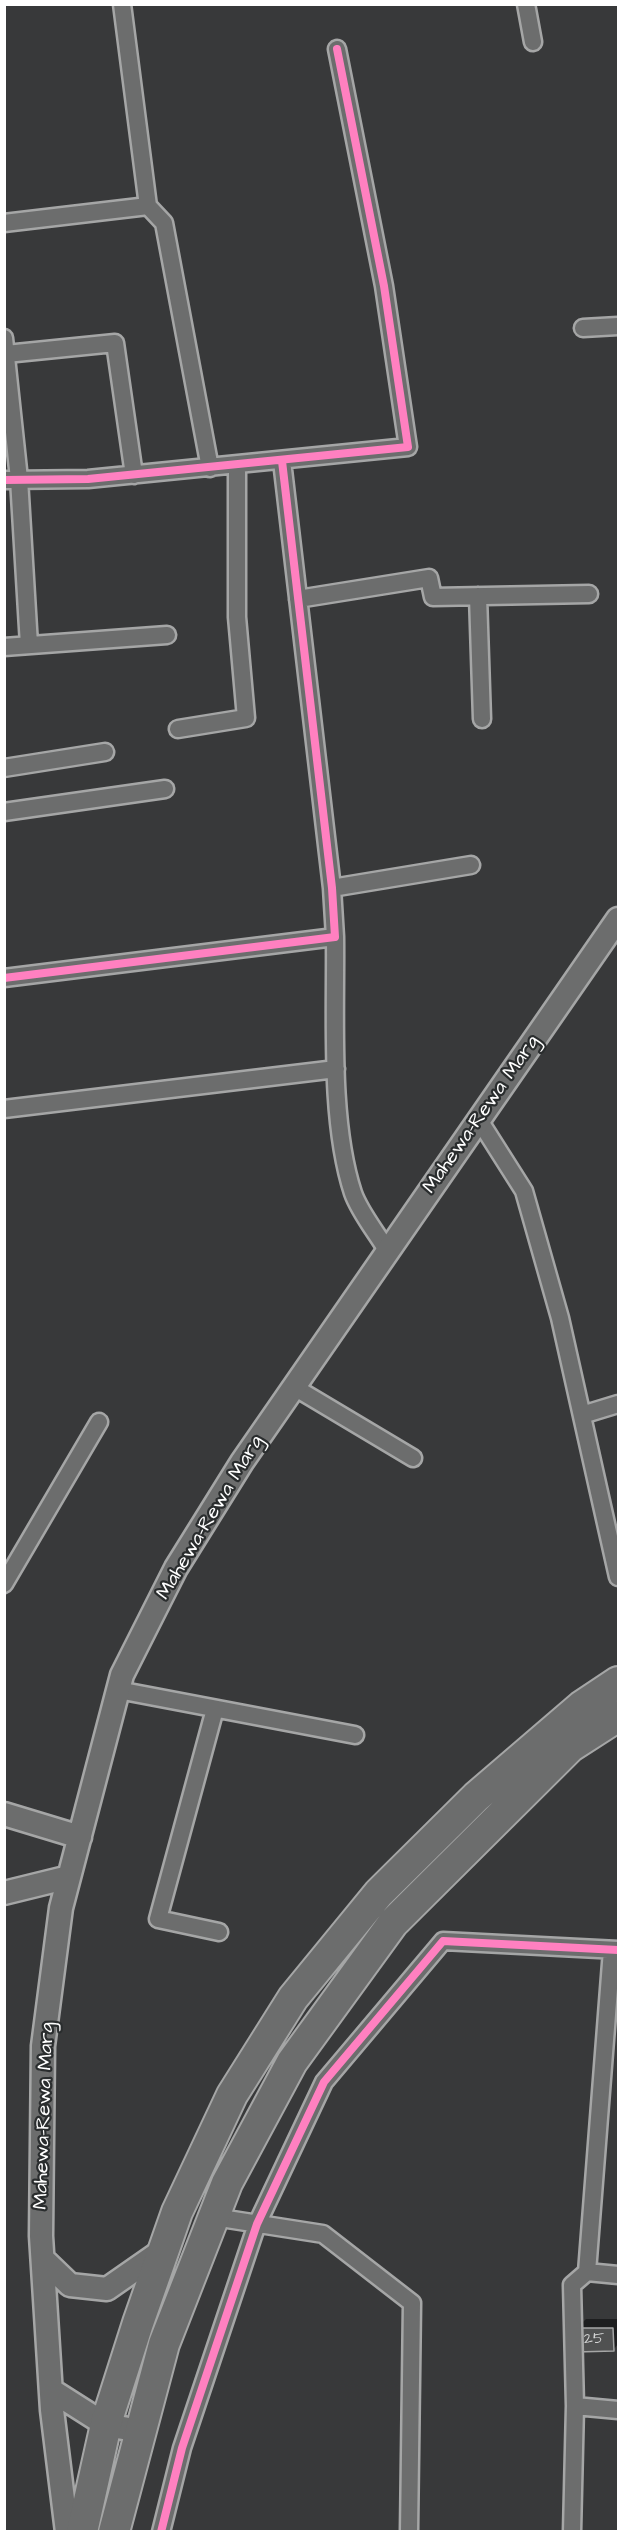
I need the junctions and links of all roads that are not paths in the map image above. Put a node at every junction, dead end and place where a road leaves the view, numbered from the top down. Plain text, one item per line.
1 (122, 4) edge
2 (526, 4) edge
3 (533, 42) dead end
4 (337, 49) dead end
5 (148, 206) junction
6 (4, 223) edge
7 (618, 326) edge
8 (583, 328) dead end
9 (5, 346) edge
10 (282, 461) junction
11 (237, 465) junction
12 (210, 468) junction
13 (134, 475) junction
14 (12, 480) edge
15 (589, 594) dead end
16 (478, 596) junction
17 (298, 599) junction
18 (167, 635) dead end
19 (28, 645) junction
20 (4, 647) edge
21 (482, 719) dead end
22 (178, 729) dead end
23 (105, 752) dead end
24 (4, 768) edge
25 (165, 789) dead end
26 (4, 812) edge
27 (471, 865) dead end
28 (332, 888) junction
29 (618, 919) edge
30 (335, 938) junction
31 (4, 978) edge
32 (336, 1069) junction
33 (4, 1109) edge
34 (479, 1120) junction
35 (388, 1252) junction
36 (294, 1387) junction
37 (618, 1404) edge
38 (582, 1415) junction
39 (99, 1422) dead end
40 (413, 1458) dead end
41 (618, 1577) edge
42 (4, 1584) edge
43 (618, 1682) edge
44 (118, 1690) junction
45 (215, 1708) junction
46 (618, 1716) edge
47 (355, 1735) dead end
48 (4, 1814) edge
49 (80, 1837) junction
50 (69, 1877) junction
51 (4, 1893) edge
52 (219, 1932) dead end
53 (615, 1950) edge
54 (611, 2045) edge
55 (214, 2217) junction
56 (257, 2224) junction
57 (163, 2250) junction
58 (43, 2259) junction
59 (587, 2272) junction
60 (618, 2275) edge
61 (51, 2390) junction
62 (575, 2406) junction
63 (618, 2410) edge
64 (106, 2425) junction
65 (140, 2431) junction
66 (66, 2532) edge
67 (82, 2532) edge
68 (114, 2532) edge
69 (161, 2532) edge
70 (409, 2532) edge
71 (572, 2532) edge

1 - 5 street
2 - 3 street
4 - 10 street
5 - 6 street
5 - 12 street
7 - 8 street
9 - 13 street
9 - 14 street
10 - 11 street
10 - 17 street
11 - 12 street
11 - 22 street
12 - 13 street
13 - 14 street
14 - 19 street
15 - 16 street
16 - 17 street
16 - 21 street
17 - 28 street
18 - 19 street
19 - 20 street
23 - 24 street
25 - 26 street
27 - 28 street
28 - 30 street
29 - 34 main road, Mahewa-Rewa Marg
30 - 31 street
30 - 32 street
32 - 33 street
32 - 35 street
34 - 35 main road, Mahewa-Rewa Marg
34 - 38 street
35 - 36 main road, Mahewa-Rewa Marg
36 - 40 street
36 - 44 main road, Mahewa-Rewa Marg
37 - 38 street
38 - 41 street
39 - 42 street
43 - 57 highway
44 - 45 street
44 - 49 main road, Mahewa-Rewa Marg
45 - 47 street
45 - 52 street
46 - 55 highway
48 - 49 main road
49 - 50 main road, Mahewa-Rewa Marg
50 - 51 main road
50 - 58 main road, Mahewa-Rewa Marg
53 - 54 street
53 - 56 street
54 - 59 street
55 - 56 street
55 - 65 highway
56 - 69 street
56 - 70 street
57 - 58 main road
57 - 64 highway
58 - 61 main road, Mahewa-Rewa Marg
59 - 60 street
59 - 62 street
61 - 64 main road
61 - 66 main road, Mahewa-Rewa Marg
62 - 63 street
62 - 71 street
64 - 65 main road
64 - 67 highway
65 - 68 highway

